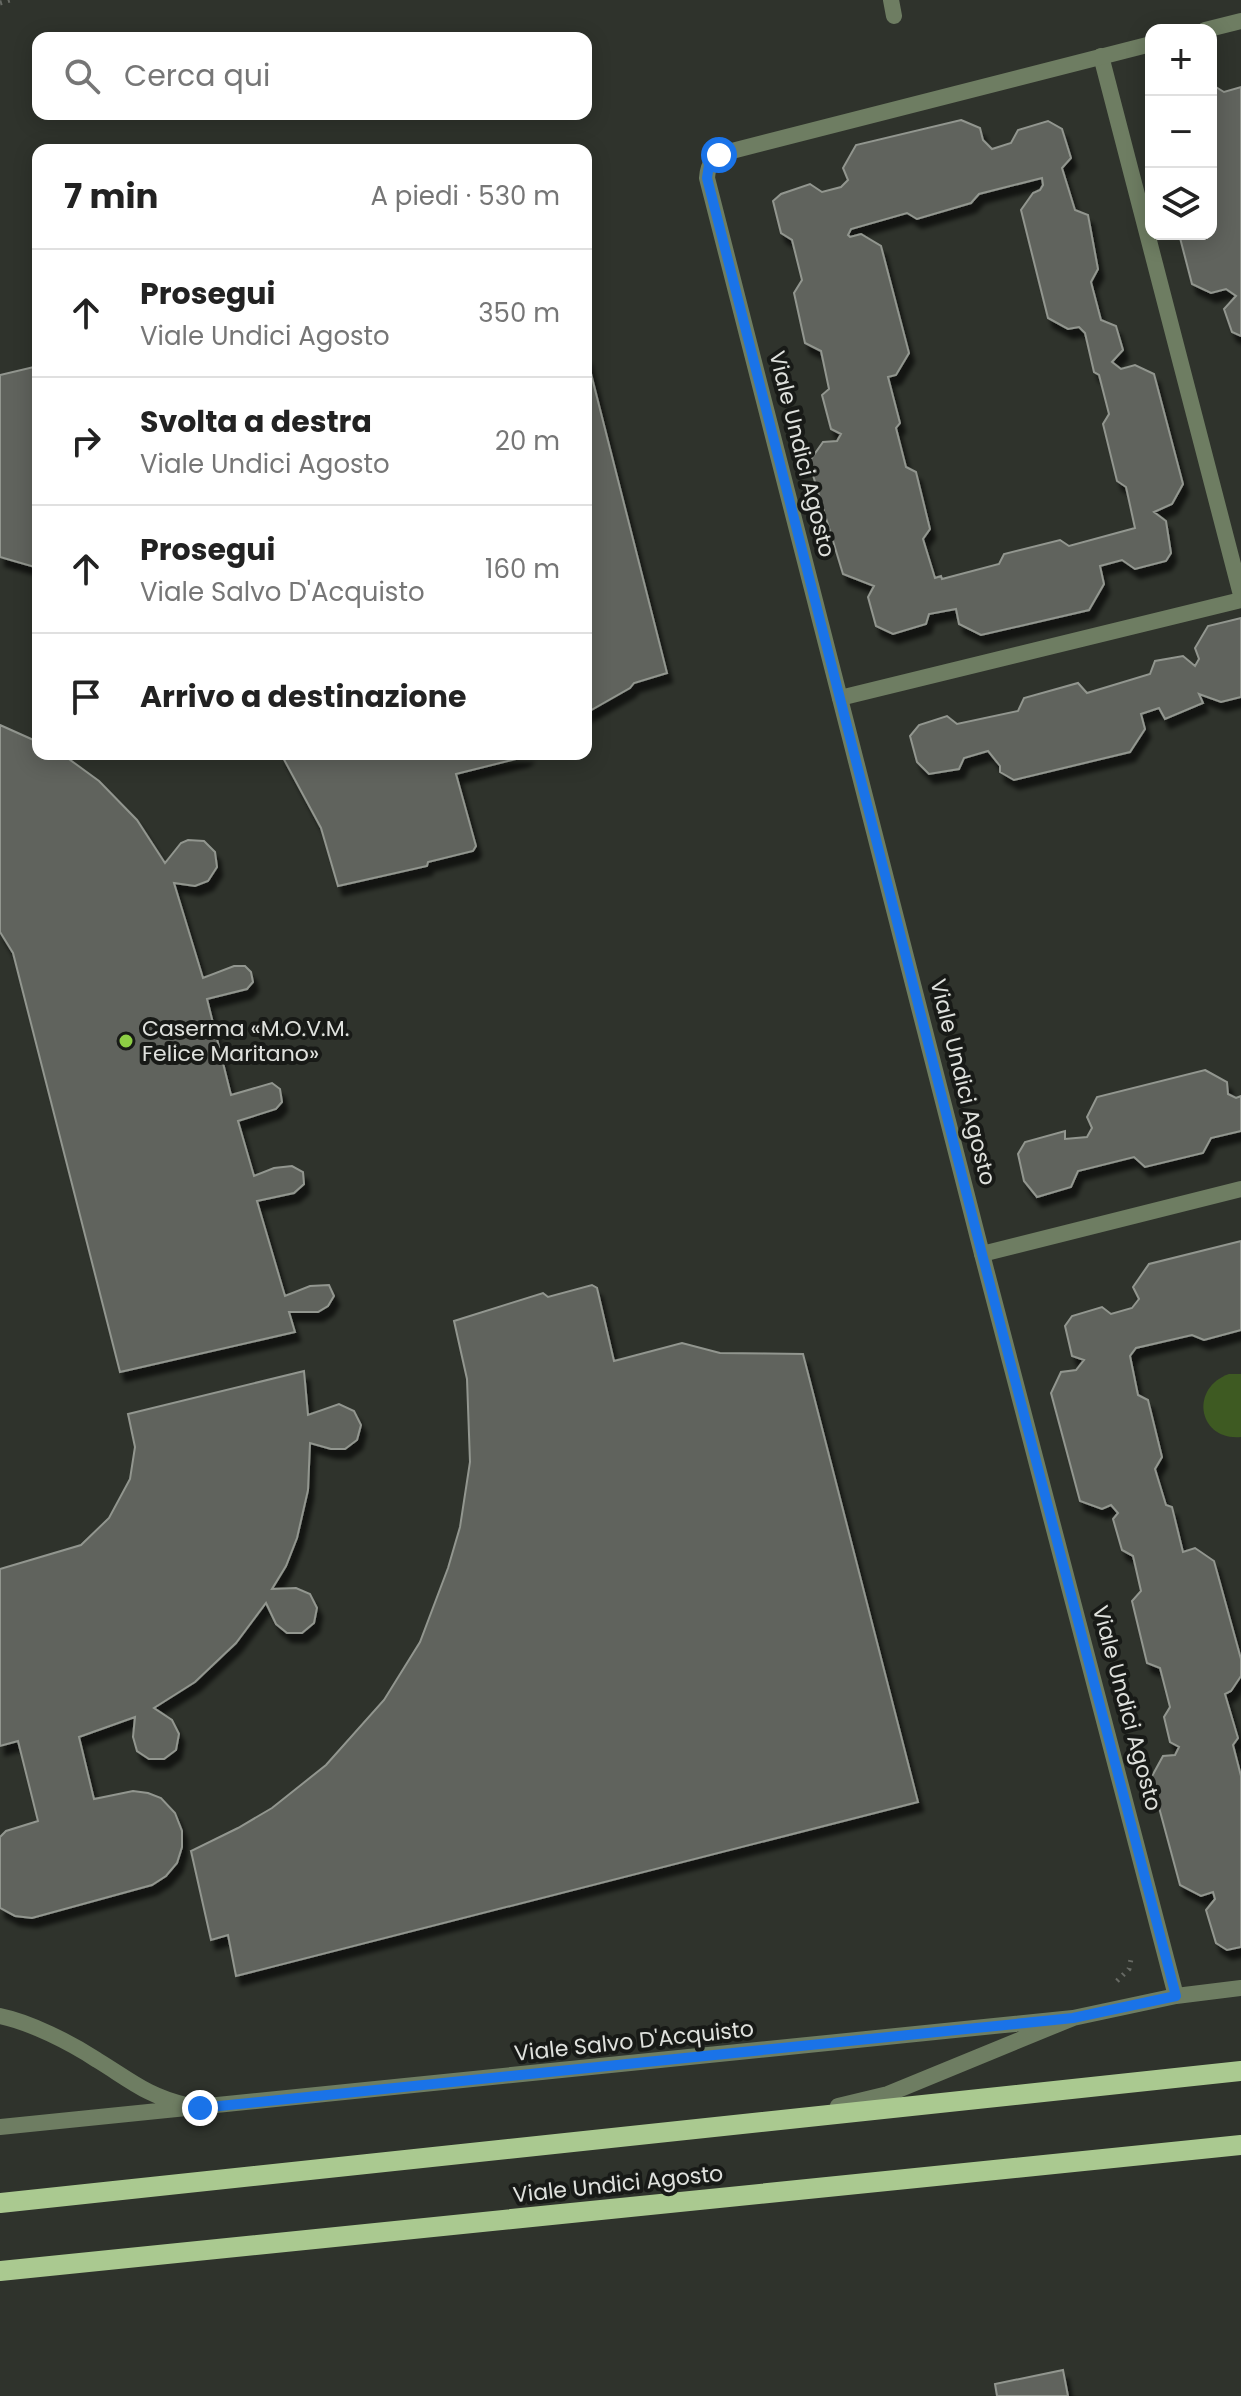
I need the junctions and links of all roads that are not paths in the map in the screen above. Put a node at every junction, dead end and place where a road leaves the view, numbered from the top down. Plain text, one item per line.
1 (1241, 21) edge
2 (1217, 27) edge
3 (1145, 45) edge
4 (1101, 56) junction
5 (1241, 598) edge
6 (840, 698) junction
7 (1241, 1189) edge
8 (982, 1254) junction
9 (1241, 1988) edge
10 (1176, 1996) junction
11 (0, 2016) edge
12 (1073, 2018) junction
13 (1241, 2071) edge
14 (200, 2108) junction
15 (790, 2118) junction
16 (0, 2127) edge
17 (1241, 2145) edge
18 (0, 2203) edge
19 (0, 2271) edge

1 - 2 street
3 - 4 street
4 - 5 street
4 - 6 street, Viale Undici Agosto
5 - 6 street
6 - 8 street, Viale Undici Agosto
7 - 8 street
8 - 10 street, Viale Undici Agosto
9 - 10 street
10 - 12 street
11 - 14 street, Viale Salvo D'Acquisto
12 - 14 street, Viale Salvo D'Acquisto
12 - 15 street
13 - 15 main road
14 - 16 street, Viale Salvo D'Acquisto
15 - 18 main road
17 - 19 main road, Viale Undici Agosto

